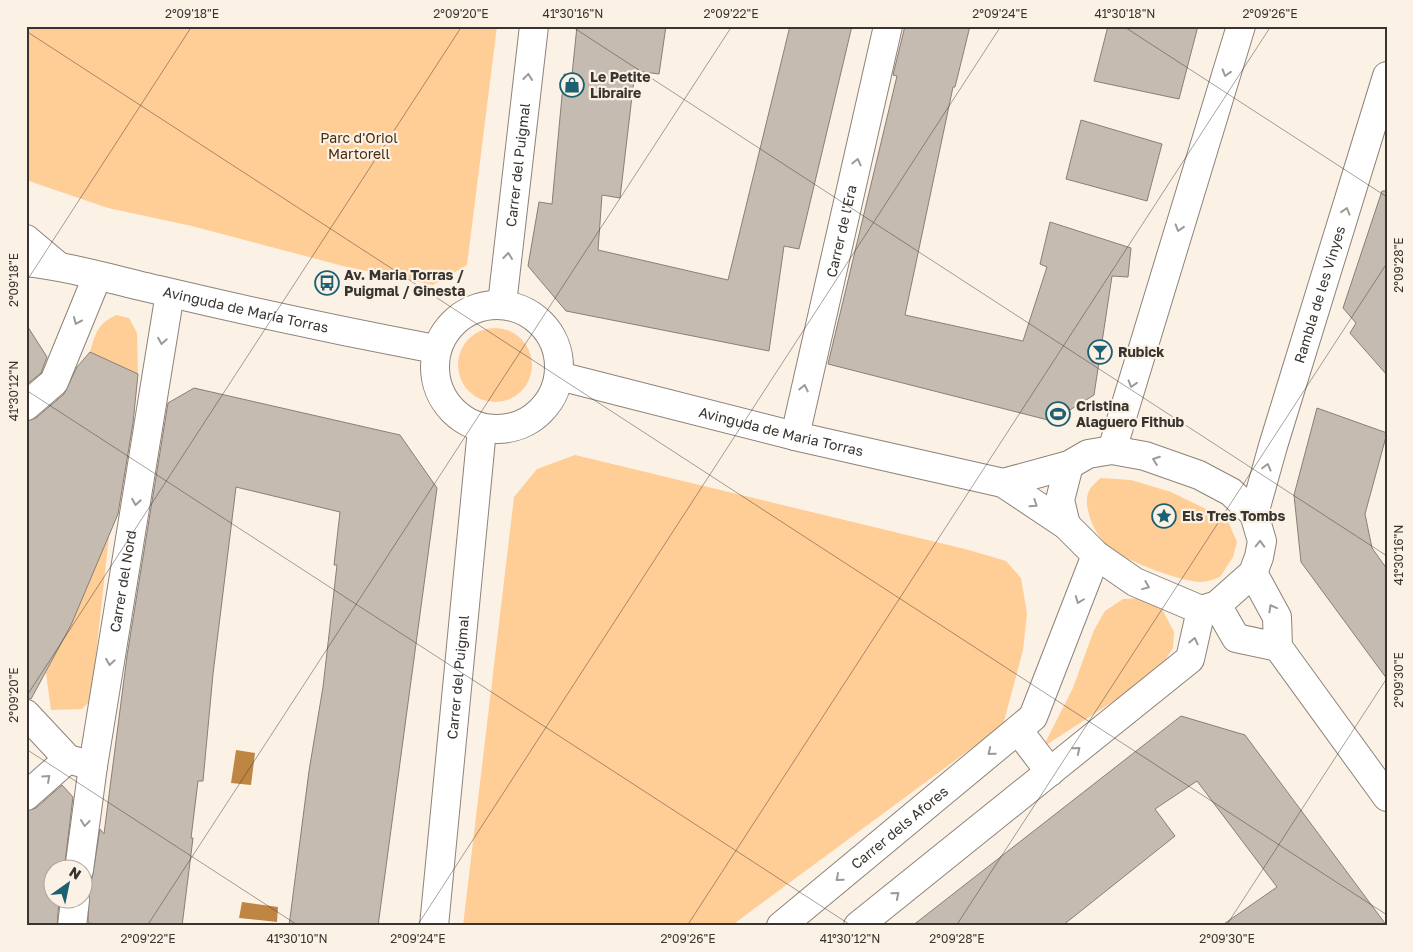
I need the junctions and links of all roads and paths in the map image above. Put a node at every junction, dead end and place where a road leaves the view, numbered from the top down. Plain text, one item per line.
1 (534, 26) edge
2 (888, 26) edge
3 (1241, 26) edge
4 (1387, 76) edge
5 (26, 239) edge
6 (26, 262) edge
7 (57, 265) junction
8 (97, 277) junction
9 (170, 293) junction
10 (502, 304) junction
11 (435, 349) junction
12 (559, 376) junction
13 (26, 406) edge
14 (482, 429) junction
15 (795, 436) junction
16 (1112, 450) junction
17 (1069, 466) junction
18 (1003, 483) junction
19 (1254, 514) junction
20 (1066, 525) junction
21 (1096, 555) junction
22 (1253, 573) junction
23 (1209, 608) junction
24 (1278, 647) junction
25 (26, 714) edge
26 (1018, 730) junction
27 (80, 762) junction
28 (1050, 772) junction
29 (26, 796) edge
30 (1387, 797) edge
31 (79, 860) edge
32 (74, 910) edge
33 (72, 926) edge
34 (434, 926) edge
35 (781, 926) edge
36 (858, 926) edge

10 -> 1 street, Carrer del Puigmal
15 -> 2 street, Carrer de l'Era
3 -> 16 street
19 -> 4 street, Rambla de les Vinyes
5 - 7 street, Avinguda de Maria Torras
6 - 7 street, Avinguda de Maria Torras
7 - 8 street, Avinguda de Maria Torras
8 - 9 street, Avinguda de Maria Torras
8 -> 13 street
9 - 11 street, Avinguda de Maria Torras
9 -> 27 street, Carrer del Nord
10 - 11 street
10 - 12 street
11 - 14 street
12 - 14 street
12 - 15 street, Avinguda de Maria Torras
14 - 34 street, Carrer del Puigmal
15 - 18 street, Avinguda de Maria Torras
16 - 17 street
19 -> 16 street
17 - 18 street
17 - 20 street
18 -> 20 street
22 -> 19 street
20 - 21 street
21 -> 23 street
21 -> 26 street, Carrer dels Afores
22 - 23 street
24 -> 22 street
23 - 24 street
28 -> 23 street
24 - 30 street
25 - 27 street
26 - 28 street
26 -> 35 street, Carrer dels Afores
29 -> 27 street
27 -> 31 street, Carrer del Nord
36 -> 28 street
32 - 33 street

